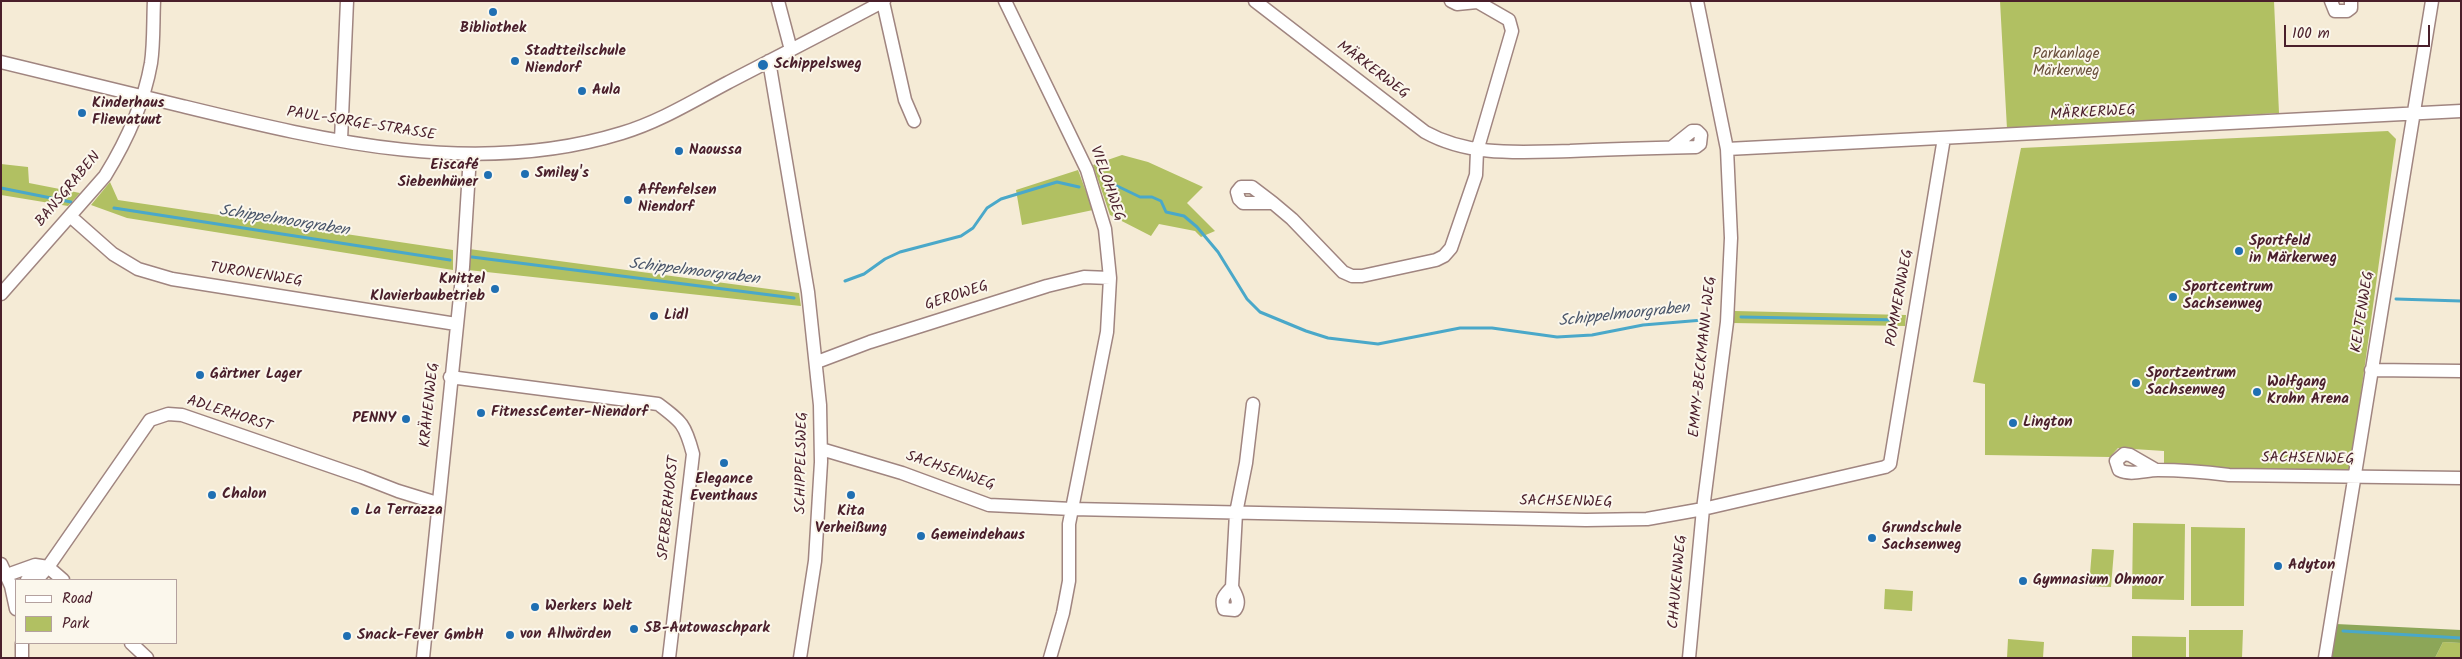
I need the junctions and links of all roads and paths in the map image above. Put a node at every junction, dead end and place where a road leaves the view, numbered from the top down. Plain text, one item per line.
1 (154, 1) edge
2 (347, 1) edge
3 (778, 1) edge
4 (1005, 1) edge
5 (1255, 1) edge
6 (1450, 1) edge
7 (1697, 1) edge
8 (2331, 1) edge
9 (2351, 1) edge
10 (2432, 1) edge
11 (883, 2) edge
12 (1477, 2) edge
13 (791, 50) junction
14 (769, 61) junction
15 (1, 62) edge
16 (142, 96) junction
17 (2461, 111) edge
18 (2413, 115) junction
19 (914, 121) dead end
20 (1944, 138) junction
21 (341, 140) junction
22 (1672, 148) dead end
23 (1727, 149) junction
24 (1477, 151) junction
25 (470, 155) junction
26 (1272, 203) dead end
27 (70, 216) junction
28 (1110, 278) junction
29 (1, 294) edge
30 (456, 324) junction
31 (817, 362) junction
32 (2371, 370) junction
33 (2461, 371) edge
34 (450, 377) junction
35 (1253, 404) dead end
36 (821, 449) junction
37 (1890, 464) joint
38 (2156, 470) dead end
39 (2354, 477) junction
40 (2461, 478) edge
41 (438, 503) junction
42 (1072, 509) junction
43 (1703, 509) junction
44 (1236, 512) junction
45 (48, 567) junction
46 (9, 577) edge
47 (30, 579) edge
48 (62, 579) edge
49 (1232, 587) dead end
50 (15, 604) edge
51 (22, 644) edge
52 (132, 644) edge
53 (22, 658) edge
54 (147, 658) edge
55 (423, 658) edge
56 (670, 658) edge
57 (800, 658) edge
58 (1050, 658) edge
59 (1688, 658) edge
60 (2325, 658) edge

1 - 16 street, BANSGRABEN
2 - 21 street
3 - 13 street
4 - 28 street, VIELOHWEG
5 - 24 street, MÄRKERWEG
6 - 12 street
7 - 23 street, EMMY-BECKMANN-WEG
8 - 9 street
10 - 18 street, KELTENWEG
11 - 13 street, PAUL-SORGE-STRASSE
11 - 19 street, PAUL-SORGE-STRASSE
12 - 24 street
13 - 14 street, PAUL-SORGE-STRASSE
14 - 25 street, PAUL-SORGE-STRASSE
14 - 31 street, SCHIPPELSWEG
15 - 16 street, PAUL-SORGE-STRASSE
16 - 21 street, PAUL-SORGE-STRASSE
16 - 27 street, BANSGRABEN
17 - 18 street, MÄRKERWEG
18 - 20 street, MÄRKERWEG
18 - 32 street, KELTENWEG
20 - 23 street, MÄRKERWEG
20 - 37 street, POMMERNWEG
21 - 25 street, PAUL-SORGE-STRASSE
22 - 24 street, MÄRKERWEG
23 - 43 street, EMMY-BECKMANN-WEG
24 - 26 street
25 - 30 street, KRÄHENWEG
27 - 29 street, BANSGRABEN
27 - 30 street, TURONENWEG
28 - 31 street, GEROWEG
28 - 42 street, VIELOHWEG
30 - 34 street, KRÄHENWEG
31 - 36 street, SCHIPPELSWEG
32 - 33 street
32 - 39 street, KELTENWEG
34 - 41 street, KRÄHENWEG
34 - 56 street, SPERBERHORST
35 - 44 street
36 - 42 street, SACHSENWEG
36 - 57 street, SCHIPPELSWEG
37 - 43 street, SACHSENWEG
38 - 39 street, SACHSENWEG
39 - 40 street, SACHSENWEG
39 - 60 street, KELTENWEG
41 - 45 street, ADLERHORST
41 - 55 street, KRÄHENWEG
42 - 44 street, SACHSENWEG
42 - 58 street
43 - 44 street, SACHSENWEG
43 - 59 street, CHAUKENWEG
44 - 49 street
45 - 46 street
45 - 47 street, ADLERHORST
45 - 48 street
46 - 50 street
51 - 53 street
52 - 54 street

